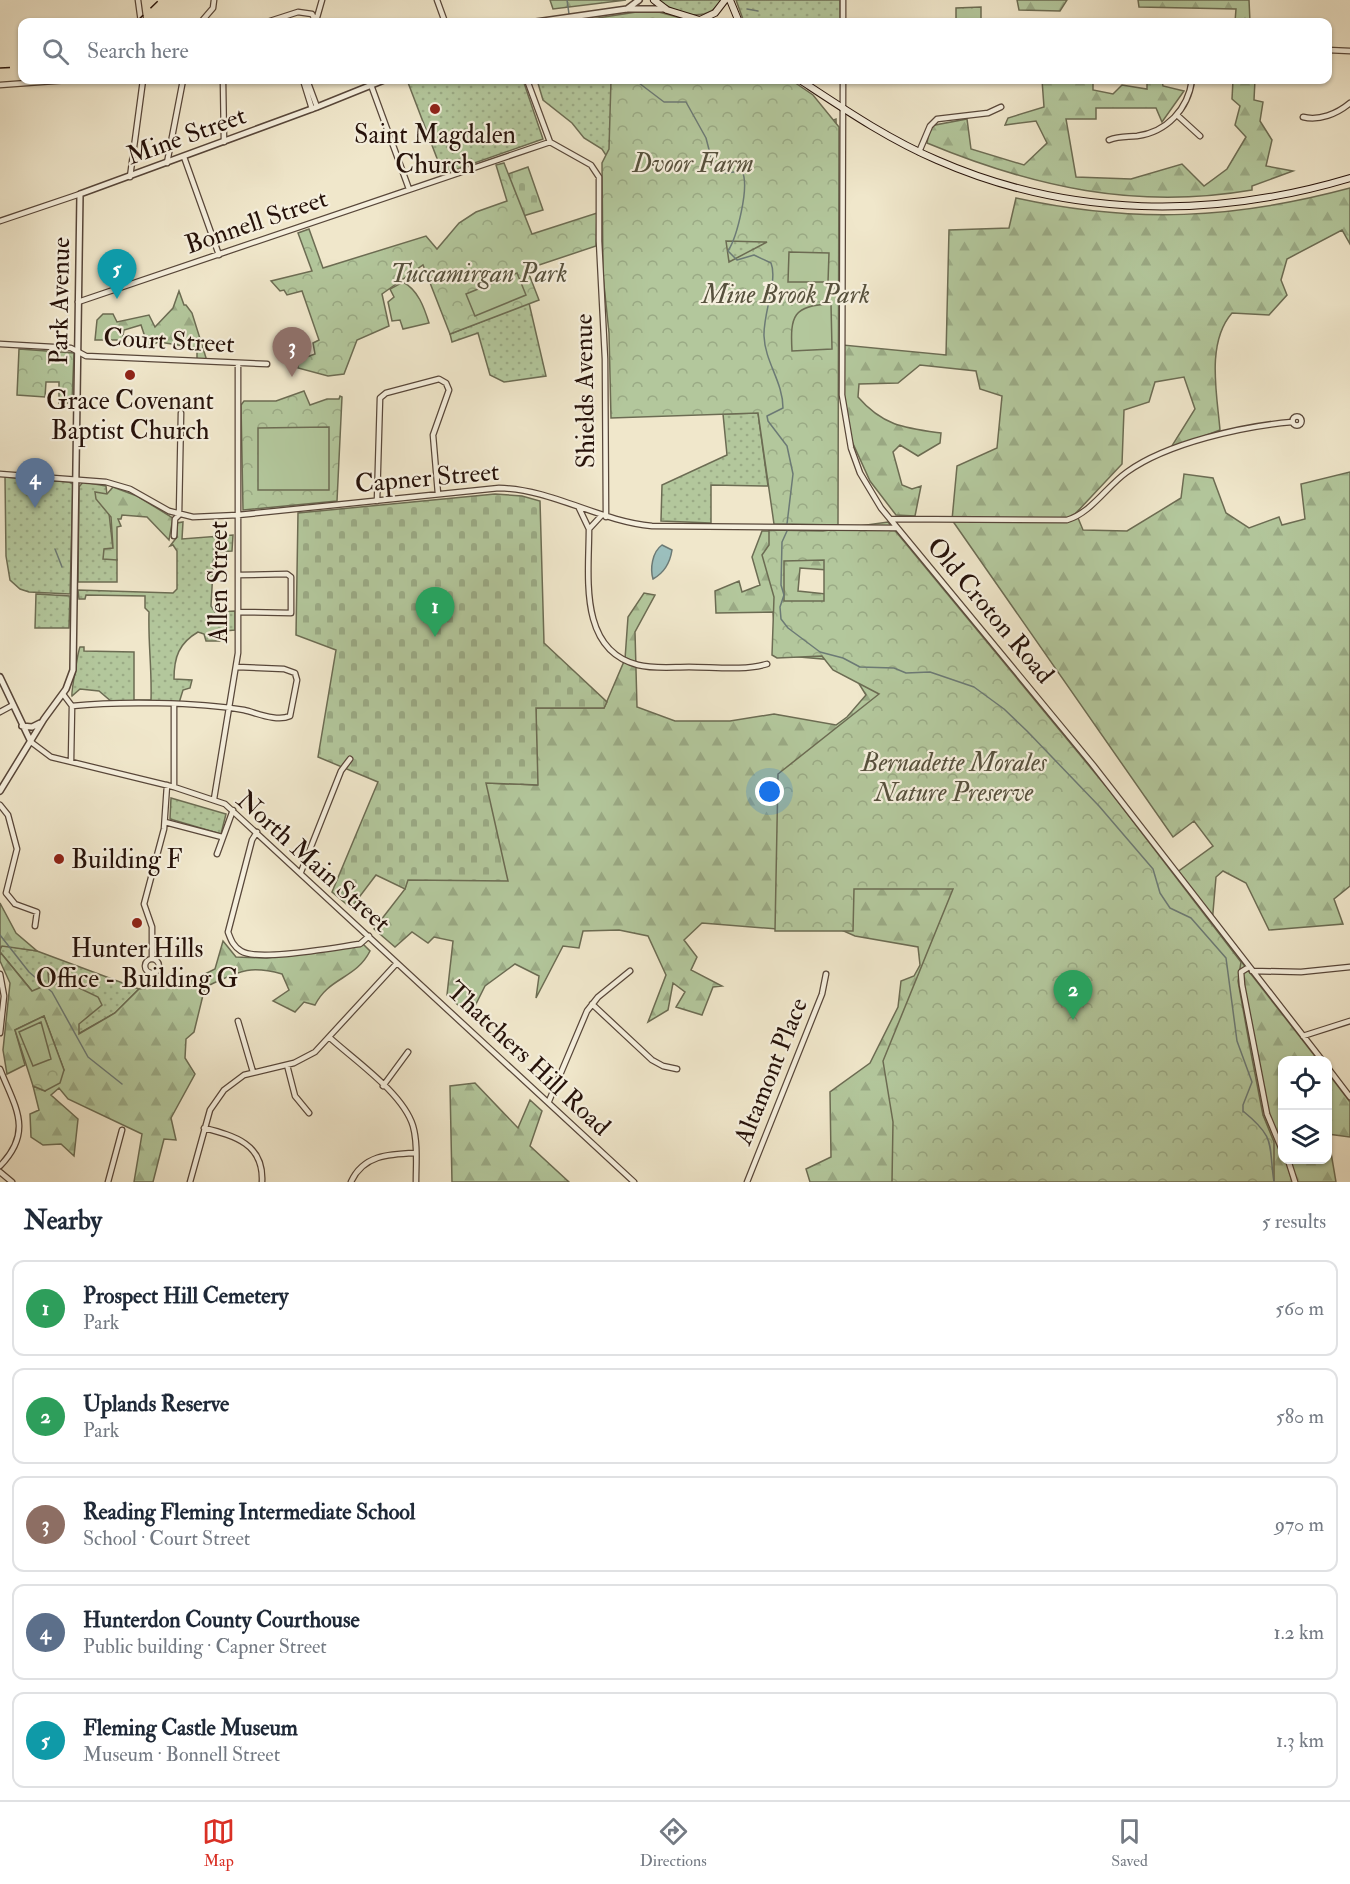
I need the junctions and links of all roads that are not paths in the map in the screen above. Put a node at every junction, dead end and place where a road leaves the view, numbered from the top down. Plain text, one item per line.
1 (138, 0) edge
2 (214, 0) edge
3 (322, 0) edge
4 (437, 0) edge
5 (639, 0) edge
6 (654, 0) edge
7 (724, 0) edge
8 (730, 0) edge
9 (843, 0) edge
10 (627, 9) junction
11 (665, 9) junction
12 (286, 16) joint
13 (140, 18) edge
14 (204, 18) edge
15 (280, 18) edge
16 (314, 18) edge
17 (317, 18) edge
18 (444, 18) edge
19 (564, 18) edge
20 (694, 18) edge
21 (708, 18) edge
22 (737, 18) edge
23 (843, 18) edge
24 (1332, 50) edge
25 (1350, 51) edge
26 (18, 84) edge
27 (142, 84) edge
28 (182, 84) edge
29 (223, 84) edge
30 (306, 84) edge
31 (529, 84) edge
32 (806, 84) edge
33 (843, 84) edge
34 (1191, 84) edge
35 (0, 85) edge
36 (371, 85) joint
37 (1350, 103) edge
38 (842, 107) junction
39 (1001, 107) dead end
40 (314, 108) junction
41 (1177, 115) junction
42 (1303, 117) dead end
43 (1200, 136) dead end
44 (1109, 140) dead end
45 (224, 142) junction
46 (549, 142) junction
47 (919, 152) junction
48 (184, 157) junction
49 (167, 163) junction
50 (130, 177) junction
51 (1350, 178) edge
52 (409, 189) junction
53 (80, 194) junction
54 (0, 221) edge
55 (219, 255) junction
56 (78, 302) junction
57 (0, 344) edge
58 (78, 351) junction
59 (238, 363) junction
60 (267, 364) dead end
61 (181, 414) dead end
62 (1293, 422) dead end
63 (0, 474) edge
64 (76, 478) junction
65 (438, 494) junction
66 (377, 501) junction
67 (579, 508) junction
68 (179, 515) junction
69 (238, 515) junction
70 (604, 516) junction
71 (890, 519) junction
72 (897, 528) junction
73 (589, 529) junction
74 (174, 536) dead end
75 (238, 575) junction
76 (238, 612) junction
77 (768, 664) dead end
78 (237, 667) junction
79 (0, 677) edge
80 (63, 694) junction
81 (13, 705) junction
82 (174, 705) junction
83 (72, 706) junction
84 (230, 709) junction
85 (0, 712) edge
86 (42, 722) junction
87 (22, 726) junction
88 (31, 742) junction
89 (350, 759) dead end
90 (70, 761) junction
91 (167, 785) junction
92 (174, 787) junction
93 (0, 792) edge
94 (214, 799) junction
95 (0, 805) edge
96 (233, 810) junction
97 (165, 822) junction
98 (257, 832) junction
99 (222, 837) junction
100 (217, 854) dead end
101 (301, 872) junction
102 (34, 926) dead end
103 (369, 936) junction
104 (152, 959) dead end
105 (397, 963) junction
106 (1350, 967) edge
107 (1250, 969) junction
108 (630, 972) dead end
109 (0, 974) edge
110 (826, 974) dead end
111 (592, 1004) junction
112 (238, 1021) dead end
113 (1350, 1021) edge
114 (0, 1033) edge
115 (1303, 1036) junction
116 (329, 1037) junction
117 (408, 1052) dead end
118 (1319, 1056) edge
119 (287, 1065) junction
120 (0, 1069) edge
121 (677, 1069) dead end
122 (253, 1072) junction
123 (1332, 1073) edge
124 (383, 1086) junction
125 (7, 1087) junction
126 (1, 1090) edge
127 (1350, 1097) edge
128 (549, 1101) junction
129 (309, 1113) dead end
130 (204, 1128) junction
131 (122, 1130) dead end
132 (1278, 1141) edge
133 (415, 1153) junction
134 (1289, 1164) edge
135 (0, 1166) edge
136 (0, 1172) edge
137 (12, 1182) edge
138 (108, 1182) edge
139 (190, 1182) edge
140 (262, 1182) edge
141 (351, 1182) edge
142 (416, 1182) edge
143 (634, 1182) edge
144 (747, 1182) edge
145 (1294, 1182) edge

1 - 13 street
2 - 14 street
3 - 17 street
4 - 18 street
5 - 10 street
6 - 11 main road
7 - 21 main road
8 - 22 main road
9 - 23 street
10 - 11 street
10 - 19 street
11 - 20 main road
12 - 15 street
12 - 16 street
24 - 25 street
26 - 35 street
27 - 50 street
28 - 49 street
29 - 45 street
30 - 40 street
31 - 46 street
32 - 38 main road
33 - 38 street, Old Croton Road
34 - 41 street
36 - 40 street, Mine Street
36 - 52 street
37 - 42 street
38 - 47 main road
38 - 71 street, Old Croton Road
39 - 47 street
40 - 45 street, Mine Street
41 - 43 street
41 - 44 street
45 - 48 street, Mine Street
46 - 52 street, Bonnell Street
46 - 70 street, Shields Avenue
47 - 51 main road
48 - 49 street, Mine Street
48 - 55 street
49 - 50 street, Mine Street
50 - 53 street, Mine Street
52 - 55 street, Bonnell Street
53 - 54 street, Mine Street
53 - 56 street, Park Avenue
55 - 56 street, Bonnell Street
56 - 58 street, Park Avenue
57 - 58 street, Court Street
58 - 59 street, Court Street
58 - 64 street, Park Avenue
59 - 60 street, Court Street
59 - 69 street, Allen Street
61 - 68 street
62 - 71 street
63 - 64 street, Capner Street
64 - 68 street, Capner Street
64 - 80 street, Park Avenue
65 - 66 street, Capner Street
65 - 66 street
65 - 67 street, Capner Street
66 - 69 street, Capner Street
67 - 70 street, Capner Street
67 - 73 street
68 - 69 street, Capner Street
68 - 74 street
69 - 75 street, Allen Street
70 - 72 street, Capner Street
70 - 73 street
71 - 72 street, Old Croton Road
72 - 107 street, Old Croton Road
73 - 77 street
75 - 76 street, Allen Street
75 - 76 street
76 - 78 street, Allen Street
78 - 84 street, Allen Street
78 - 84 street
79 - 81 street, North Main Street
80 - 83 street
80 - 86 street, Park Avenue
81 - 85 street
81 - 87 street, North Main Street
82 - 83 street
82 - 84 street
82 - 92 street
83 - 90 street
84 - 94 street, Allen Street
86 - 87 street
86 - 88 street, Park Avenue
87 - 88 street, North Main Street
88 - 90 street, North Main Street
88 - 93 street, Park Avenue
89 - 101 street
90 - 91 street, North Main Street
91 - 92 street, North Main Street
91 - 97 street
92 - 94 street, North Main Street
94 - 96 street, North Main Street
95 - 102 street
96 - 98 street, North Main Street
96 - 99 street
97 - 99 street
97 - 104 street
98 - 101 street, North Main Street
98 - 103 street
99 - 100 street
101 - 103 street, North Main Street
103 - 105 street, North Main Street
105 - 116 street
105 - 128 street, Thatchers Hill Road
106 - 107 street
107 - 115 street, Old Croton Road
107 - 132 street
108 - 111 street
109 - 114 street
110 - 144 street, Altamont Place
111 - 121 street
111 - 128 street
112 - 122 street
113 - 115 street
115 - 118 street, Old Croton Road
116 - 119 street
116 - 124 street
117 - 124 street
119 - 122 street
119 - 129 street
120 - 125 street
122 - 130 street
123 - 127 street
124 - 133 street
125 - 126 street
125 - 135 street
128 - 143 street, Thatchers Hill Road
130 - 139 street
130 - 140 street
131 - 138 street
133 - 141 street
133 - 142 street
134 - 145 street
136 - 137 street

